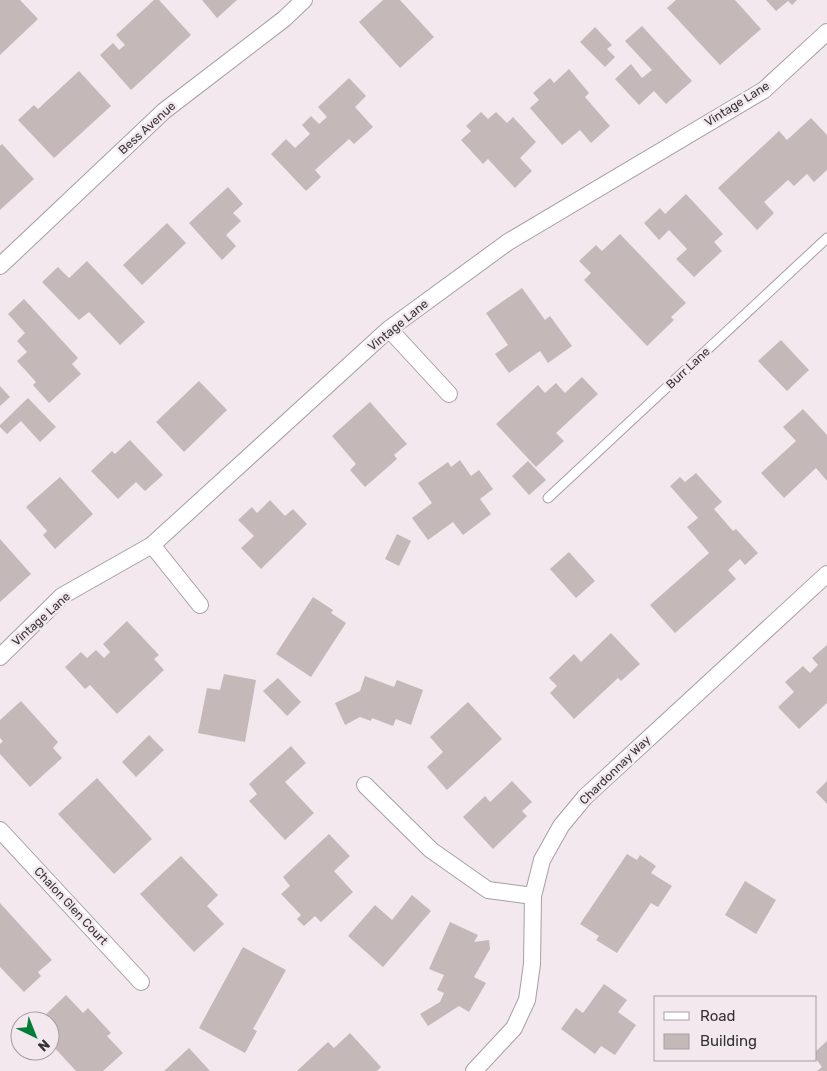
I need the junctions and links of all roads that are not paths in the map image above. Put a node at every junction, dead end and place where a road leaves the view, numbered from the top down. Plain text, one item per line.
1 (304, 0) edge
2 (827, 32) edge
3 (827, 238) edge
4 (0, 266) edge
5 (389, 329) junction
6 (449, 394) dead end
7 (548, 498) dead end
8 (152, 545) junction
9 (827, 574) edge
10 (200, 605) dead end
11 (0, 657) edge
12 (366, 785) dead end
13 (0, 830) edge
14 (534, 896) junction
15 (141, 982) dead end
16 (474, 1071) edge

1 - 4 street, Bess Avenue
2 - 5 street, Vintage Lane
3 - 7 lane, Burr Lane
5 - 6 street
5 - 8 street, Vintage Lane
8 - 10 street
8 - 11 street, Vintage Lane
9 - 14 street, Chardonnay Way
12 - 14 street
13 - 15 street, Chalon Glen Court
14 - 16 street, Chardonnay Way

